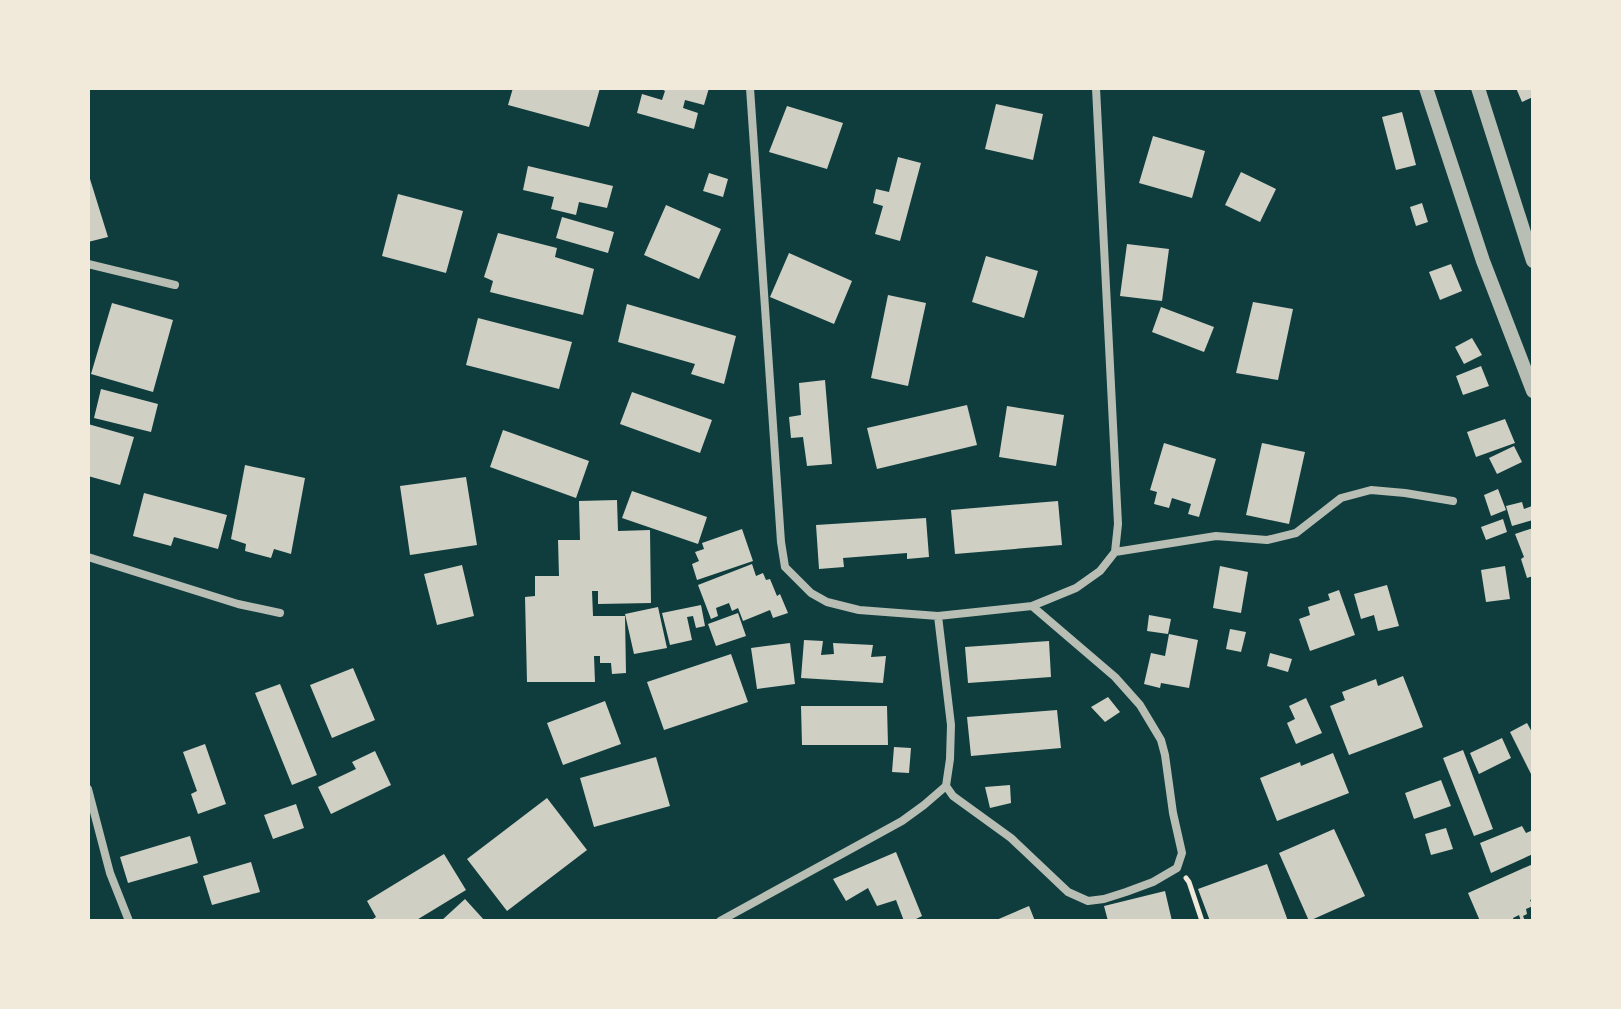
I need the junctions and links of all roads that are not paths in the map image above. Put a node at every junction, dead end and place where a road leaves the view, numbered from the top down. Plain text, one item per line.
1 (750, 88) edge
2 (1096, 88) edge
3 (1426, 88) edge
4 (1478, 88) edge
5 (1533, 261) edge
6 (88, 264) edge
7 (175, 285) dead end
8 (1533, 391) edge
9 (1453, 501) dead end
10 (1115, 552) junction
11 (88, 557) edge
12 (1032, 606) junction
13 (280, 613) dead end
14 (938, 616) junction
15 (946, 786) junction
16 (88, 789) edge
17 (129, 921) edge
18 (720, 921) edge

1 - 14 street
2 - 10 street
3 - 8 street
4 - 5 street
6 - 7 street
9 - 10 street
10 - 12 street
11 - 13 street
12 - 14 street
12 - 15 street
14 - 15 street
15 - 18 street
16 - 17 street

